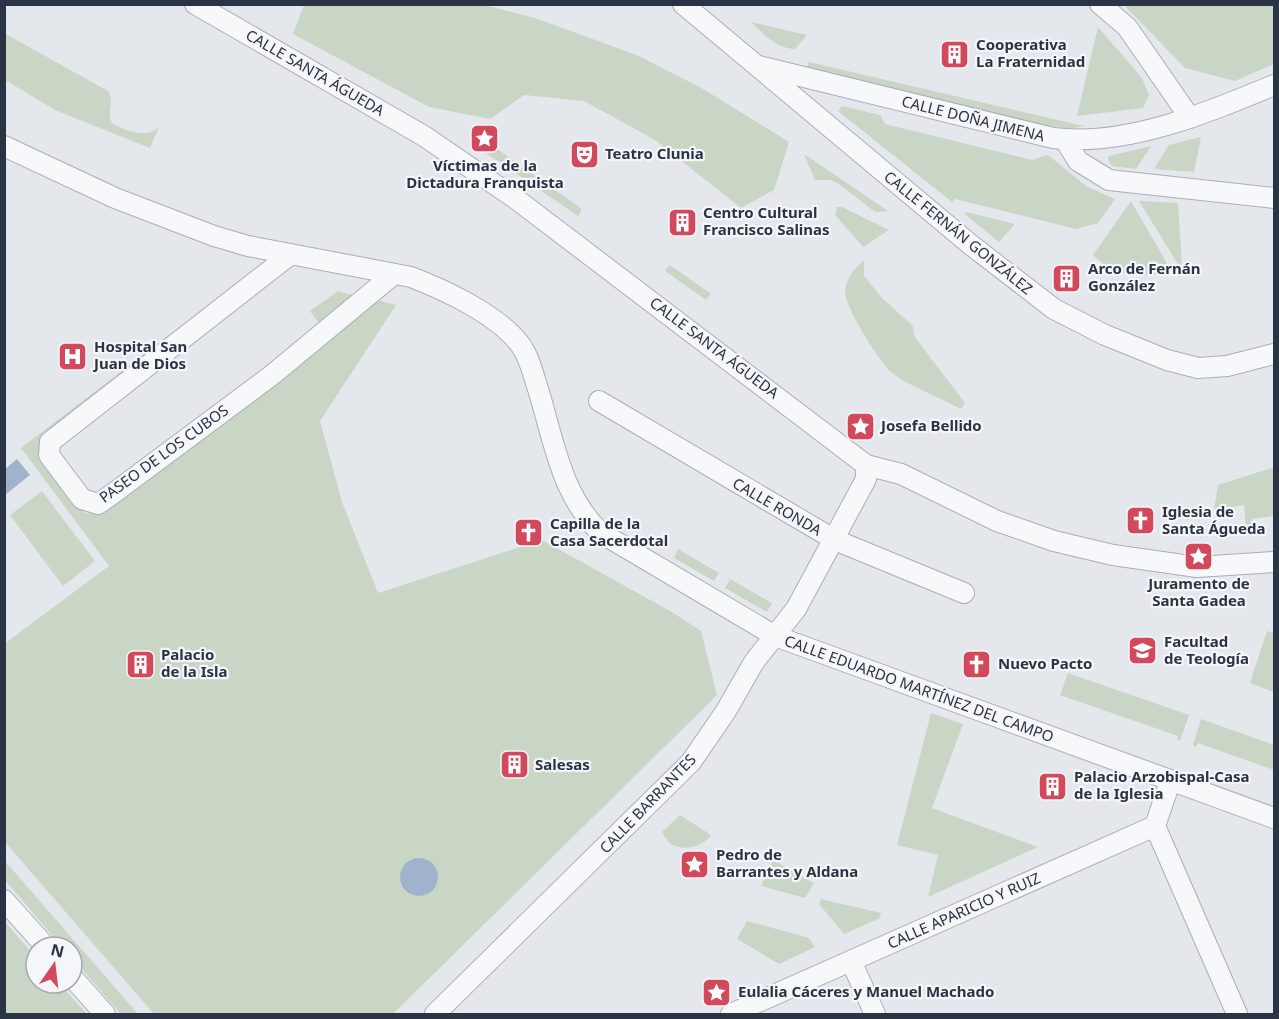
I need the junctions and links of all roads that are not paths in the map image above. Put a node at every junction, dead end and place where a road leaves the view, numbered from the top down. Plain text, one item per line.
1 (683, 4) edge
2 (1100, 4) edge
3 (198, 6) edge
4 (757, 66) junction
5 (1275, 85) edge
6 (1190, 118) junction
7 (1104, 138) junction
8 (1065, 140) junction
9 (4, 146) edge
10 (1109, 180) junction
11 (1275, 198) edge
12 (291, 254) junction
13 (394, 274) junction
14 (1275, 354) edge
15 (599, 400) dead end
16 (866, 465) junction
17 (835, 540) junction
18 (1275, 562) edge
19 (964, 593) dead end
20 (775, 636) junction
21 (1170, 782) junction
22 (1275, 818) edge
23 (1155, 826) junction
24 (4, 900) edge
25 (35, 935) edge
26 (851, 961) junction
27 (84, 990) edge
28 (105, 1014) edge
29 (435, 1014) edge
30 (731, 1014) edge
31 (875, 1014) edge
32 (1237, 1014) edge

1 - 4 street, CALLE FERNÁN GONZÁLEZ
2 - 6 street
3 - 16 street, CALLE SANTA ÁGUEDA
4 - 8 street, CALLE DOÑA JIMENA
4 - 14 street, CALLE FERNÁN GONZÁLEZ
5 - 6 street, CALLE DOÑA JIMENA
6 - 7 street, CALLE DOÑA JIMENA
7 - 8 street, CALLE DOÑA JIMENA
7 - 10 street
8 - 10 street
9 - 12 street
10 - 11 street
12 - 13 street
12 - 13 street, PASEO DE LOS CUBOS
13 - 20 street, CALLE EDUARDO MARTÍNEZ DEL CAMPO
15 - 17 street, CALLE RONDA
16 - 17 street, CALLE BARRANTES
16 - 18 street, CALLE SANTA ÁGUEDA
17 - 19 street, CALLE RONDA
17 - 20 street, CALLE BARRANTES
20 - 21 street, CALLE EDUARDO MARTÍNEZ DEL CAMPO
20 - 29 street, CALLE BARRANTES
21 - 22 street, CALLE EDUARDO MARTÍNEZ DEL CAMPO
21 - 23 street
23 - 26 street, CALLE APARICIO Y RUIZ
23 - 32 street
24 - 25 street
26 - 30 street, CALLE APARICIO Y RUIZ
26 - 31 street
27 - 28 street

